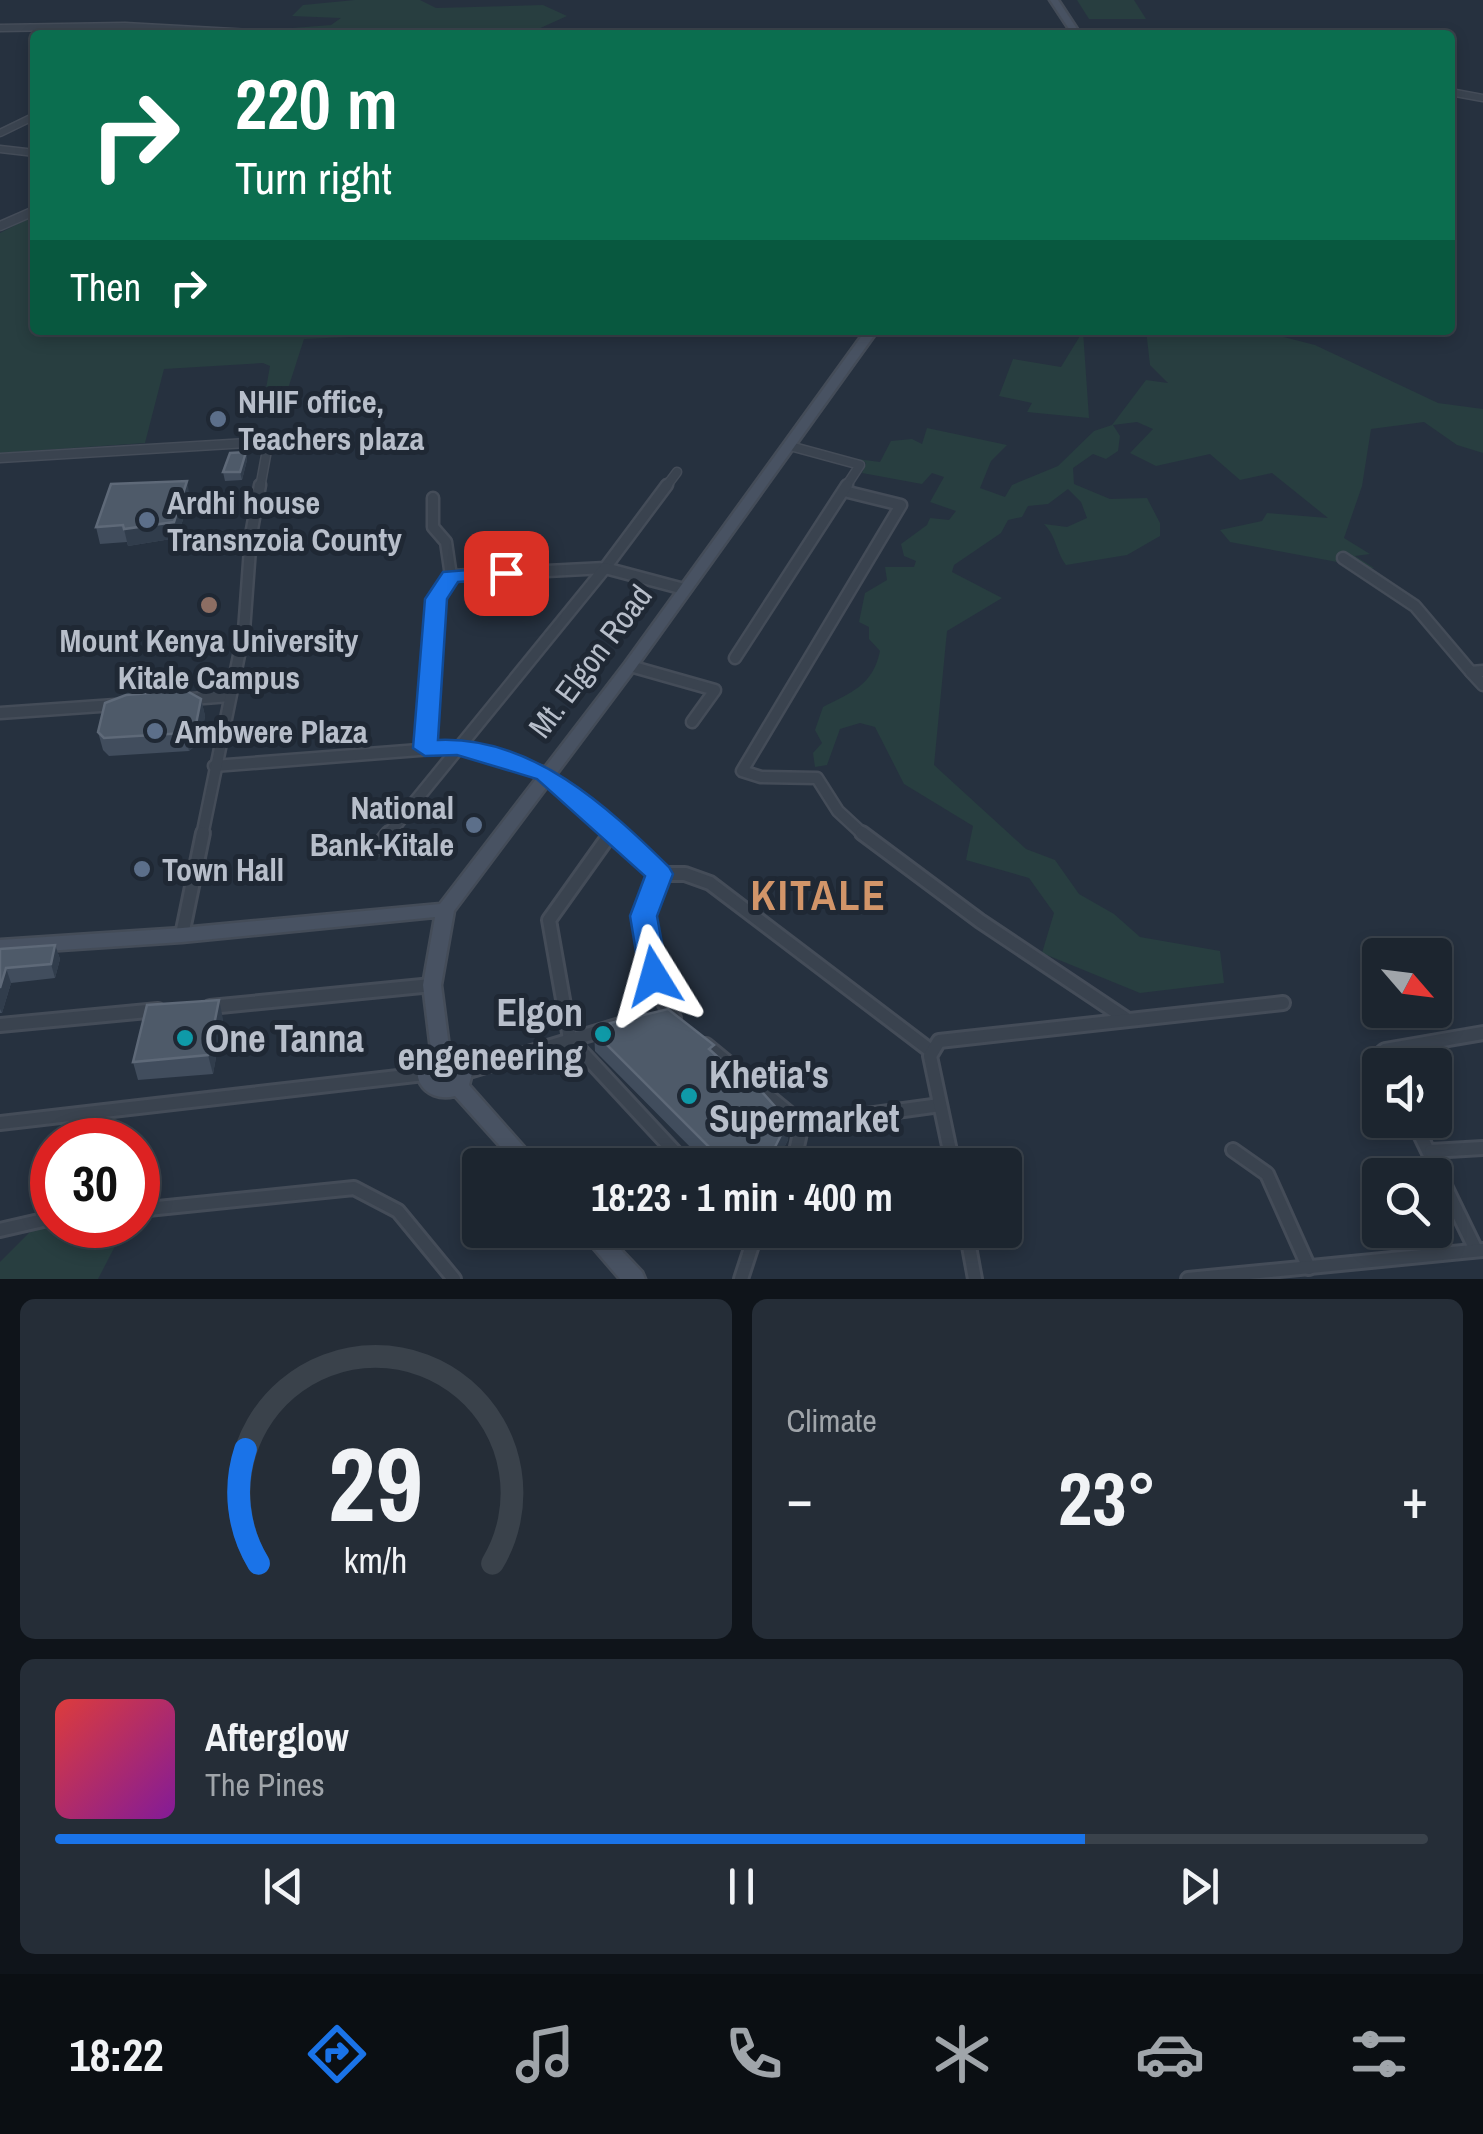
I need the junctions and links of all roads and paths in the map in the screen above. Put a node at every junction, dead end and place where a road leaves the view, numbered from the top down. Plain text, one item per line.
1 (1054, 0) edge
2 (0, 28) edge
3 (214, 30) edge
4 (1074, 30) edge
5 (1455, 93) edge
6 (1483, 98) edge
7 (30, 118) edge
8 (0, 132) edge
9 (0, 149) edge
10 (30, 153) edge
11 (30, 213) edge
12 (0, 226) edge
13 (868, 335) edge
14 (790, 446) junction
15 (0, 458) edge
16 (677, 472) dead end
17 (844, 490) junction
18 (433, 498) dead end
19 (1342, 558) dead end
20 (605, 568) junction
21 (451, 576) junction
22 (684, 589) junction
23 (736, 658) dead end
24 (630, 666) junction
25 (1477, 672) edge
26 (1483, 686) edge
27 (230, 696) junction
28 (174, 700) edge
29 (136, 703) edge
30 (0, 713) edge
31 (692, 722) dead end
32 (458, 747) junction
33 (425, 748) junction
34 (214, 766) junction
35 (546, 774) junction
36 (612, 832) junction
37 (376, 849) dead end
38 (660, 874) junction
39 (445, 910) junction
40 (182, 935) junction
41 (0, 947) edge
42 (432, 984) junction
43 (1283, 1003) dead end
44 (189, 1008) edge
45 (170, 1009) edge
46 (667, 1012) junction
47 (650, 1016) edge
48 (1125, 1018) junction
49 (634, 1021) edge
50 (0, 1024) edge
51 (682, 1024) edge
52 (1483, 1034) edge
53 (697, 1037) edge
54 (570, 1038) junction
55 (1397, 1048) edge
56 (931, 1051) junction
57 (441, 1056) junction
58 (424, 1074) junction
59 (462, 1078) junction
60 (940, 1104) junction
61 (0, 1123) edge
62 (802, 1124) junction
63 (1424, 1138) edge
64 (517, 1148) edge
65 (671, 1148) edge
66 (797, 1148) edge
67 (949, 1148) edge
68 (1483, 1148) edge
69 (1232, 1150) dead end
70 (1432, 1151) junction
71 (160, 1208) edge
72 (30, 1223) edge
73 (0, 1230) edge
74 (606, 1248) edge
75 (749, 1248) edge
76 (970, 1248) edge
77 (1480, 1250) edge
78 (1310, 1268) junction
79 (454, 1279) edge
80 (634, 1279) edge
81 (742, 1279) edge
82 (976, 1279) edge
83 (1188, 1279) edge

1 - 4 street
2 - 3 street
5 - 6 street
7 - 8 street
9 - 10 street
11 - 12 street
13 - 14 street, Mt. Elgon Road
14 - 17 street
14 - 22 street, Mt. Elgon Road
15 - 27 street
16 - 20 street
17 - 23 street
17 - 48 street
18 - 21 street
19 - 25 street
20 - 21 street
20 - 22 street
20 - 32 street
21 - 33 street
22 - 24 street, Mt. Elgon Road
24 - 31 street
24 - 35 street, Mt. Elgon Road
25 - 26 street
27 - 28 street
27 - 34 street
29 - 30 street
32 - 33 street
32 - 35 street
32 - 37 street
33 - 34 street
34 - 40 street
35 - 36 street
35 - 39 street, Mt. Elgon Road
36 - 38 street
36 - 54 street
38 - 46 street
38 - 56 street
39 - 40 street
39 - 42 street, Mt. Elgon Road
40 - 41 street
42 - 44 street
42 - 57 street, Mt. Elgon Road
43 - 48 street
45 - 50 street
46 - 47 street
46 - 51 street
48 - 56 street
49 - 54 street
52 - 55 street
53 - 62 street
54 - 59 street
54 - 65 street
56 - 60 street
57 - 58 street
57 - 59 street
58 - 59 street
58 - 61 street
59 - 64 street
60 - 62 street
60 - 67 street
62 - 66 street
63 - 70 street
68 - 70 street
69 - 78 street
70 - 77 street
71 - 79 street
72 - 73 street
74 - 80 street
75 - 81 street
76 - 82 street
77 - 78 street
78 - 83 street

